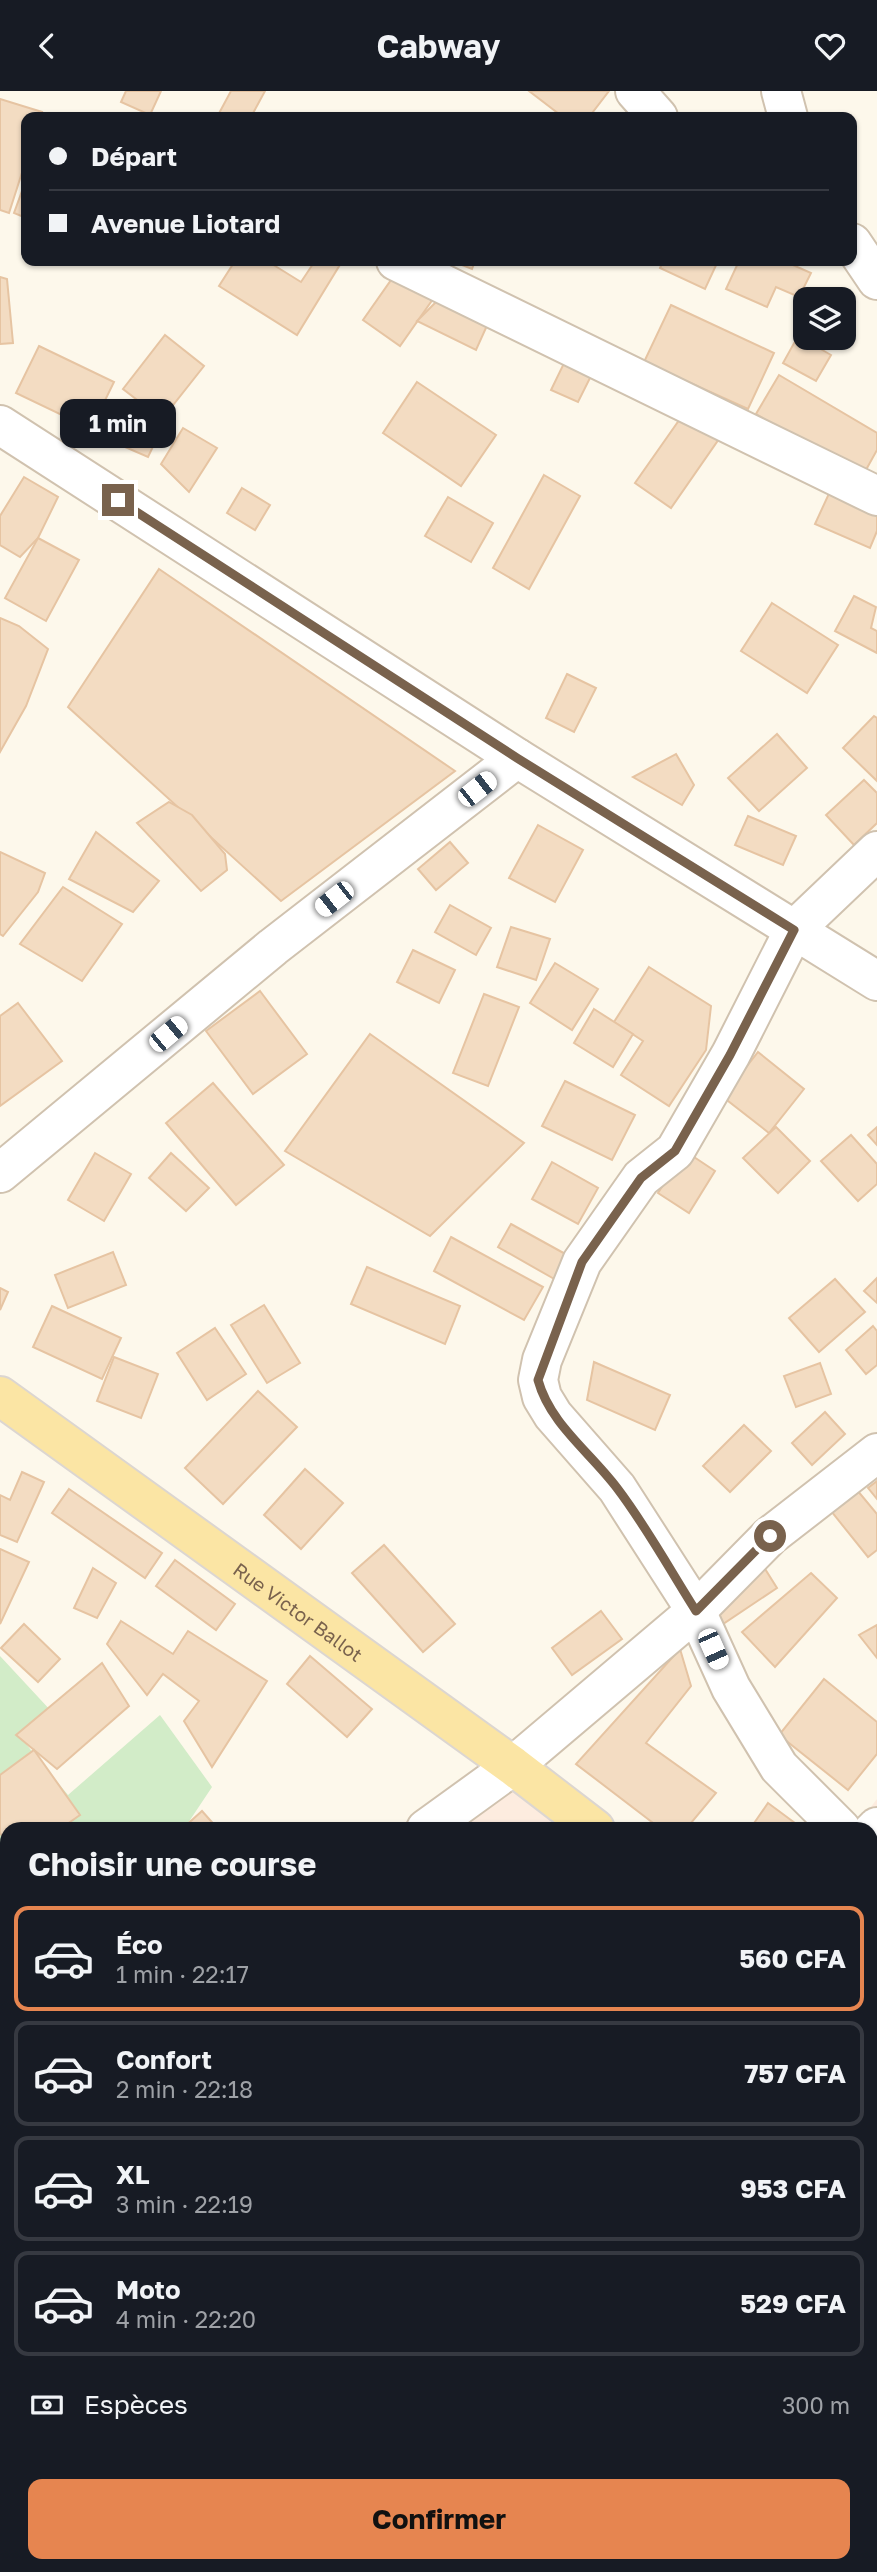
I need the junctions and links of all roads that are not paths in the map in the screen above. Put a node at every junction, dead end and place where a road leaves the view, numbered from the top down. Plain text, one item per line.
1 (635, 91) edge
2 (781, 91) edge
3 (654, 112) edge
4 (787, 112) edge
5 (857, 250) edge
6 (406, 266) edge
7 (877, 280) edge
8 (0, 425) edge
9 (877, 496) edge
10 (517, 758) junction
11 (877, 851) edge
12 (794, 930) junction
13 (877, 981) edge
14 (0, 1173) edge
15 (0, 1396) edge
16 (877, 1454) edge
17 (696, 1611) junction
18 (513, 1766) junction
19 (436, 1822) edge
20 (586, 1822) edge
21 (834, 1822) edge

1 - 3 street
2 - 4 street
5 - 7 street
6 - 9 street
8 - 10 street
10 - 12 street
10 - 14 street
11 - 12 street
12 - 13 street
12 - 17 street
15 - 18 main road, Rue Victor Ballot
16 - 17 street
17 - 18 street
17 - 21 street
18 - 19 street
18 - 20 main road, Rue Victor Ballot

